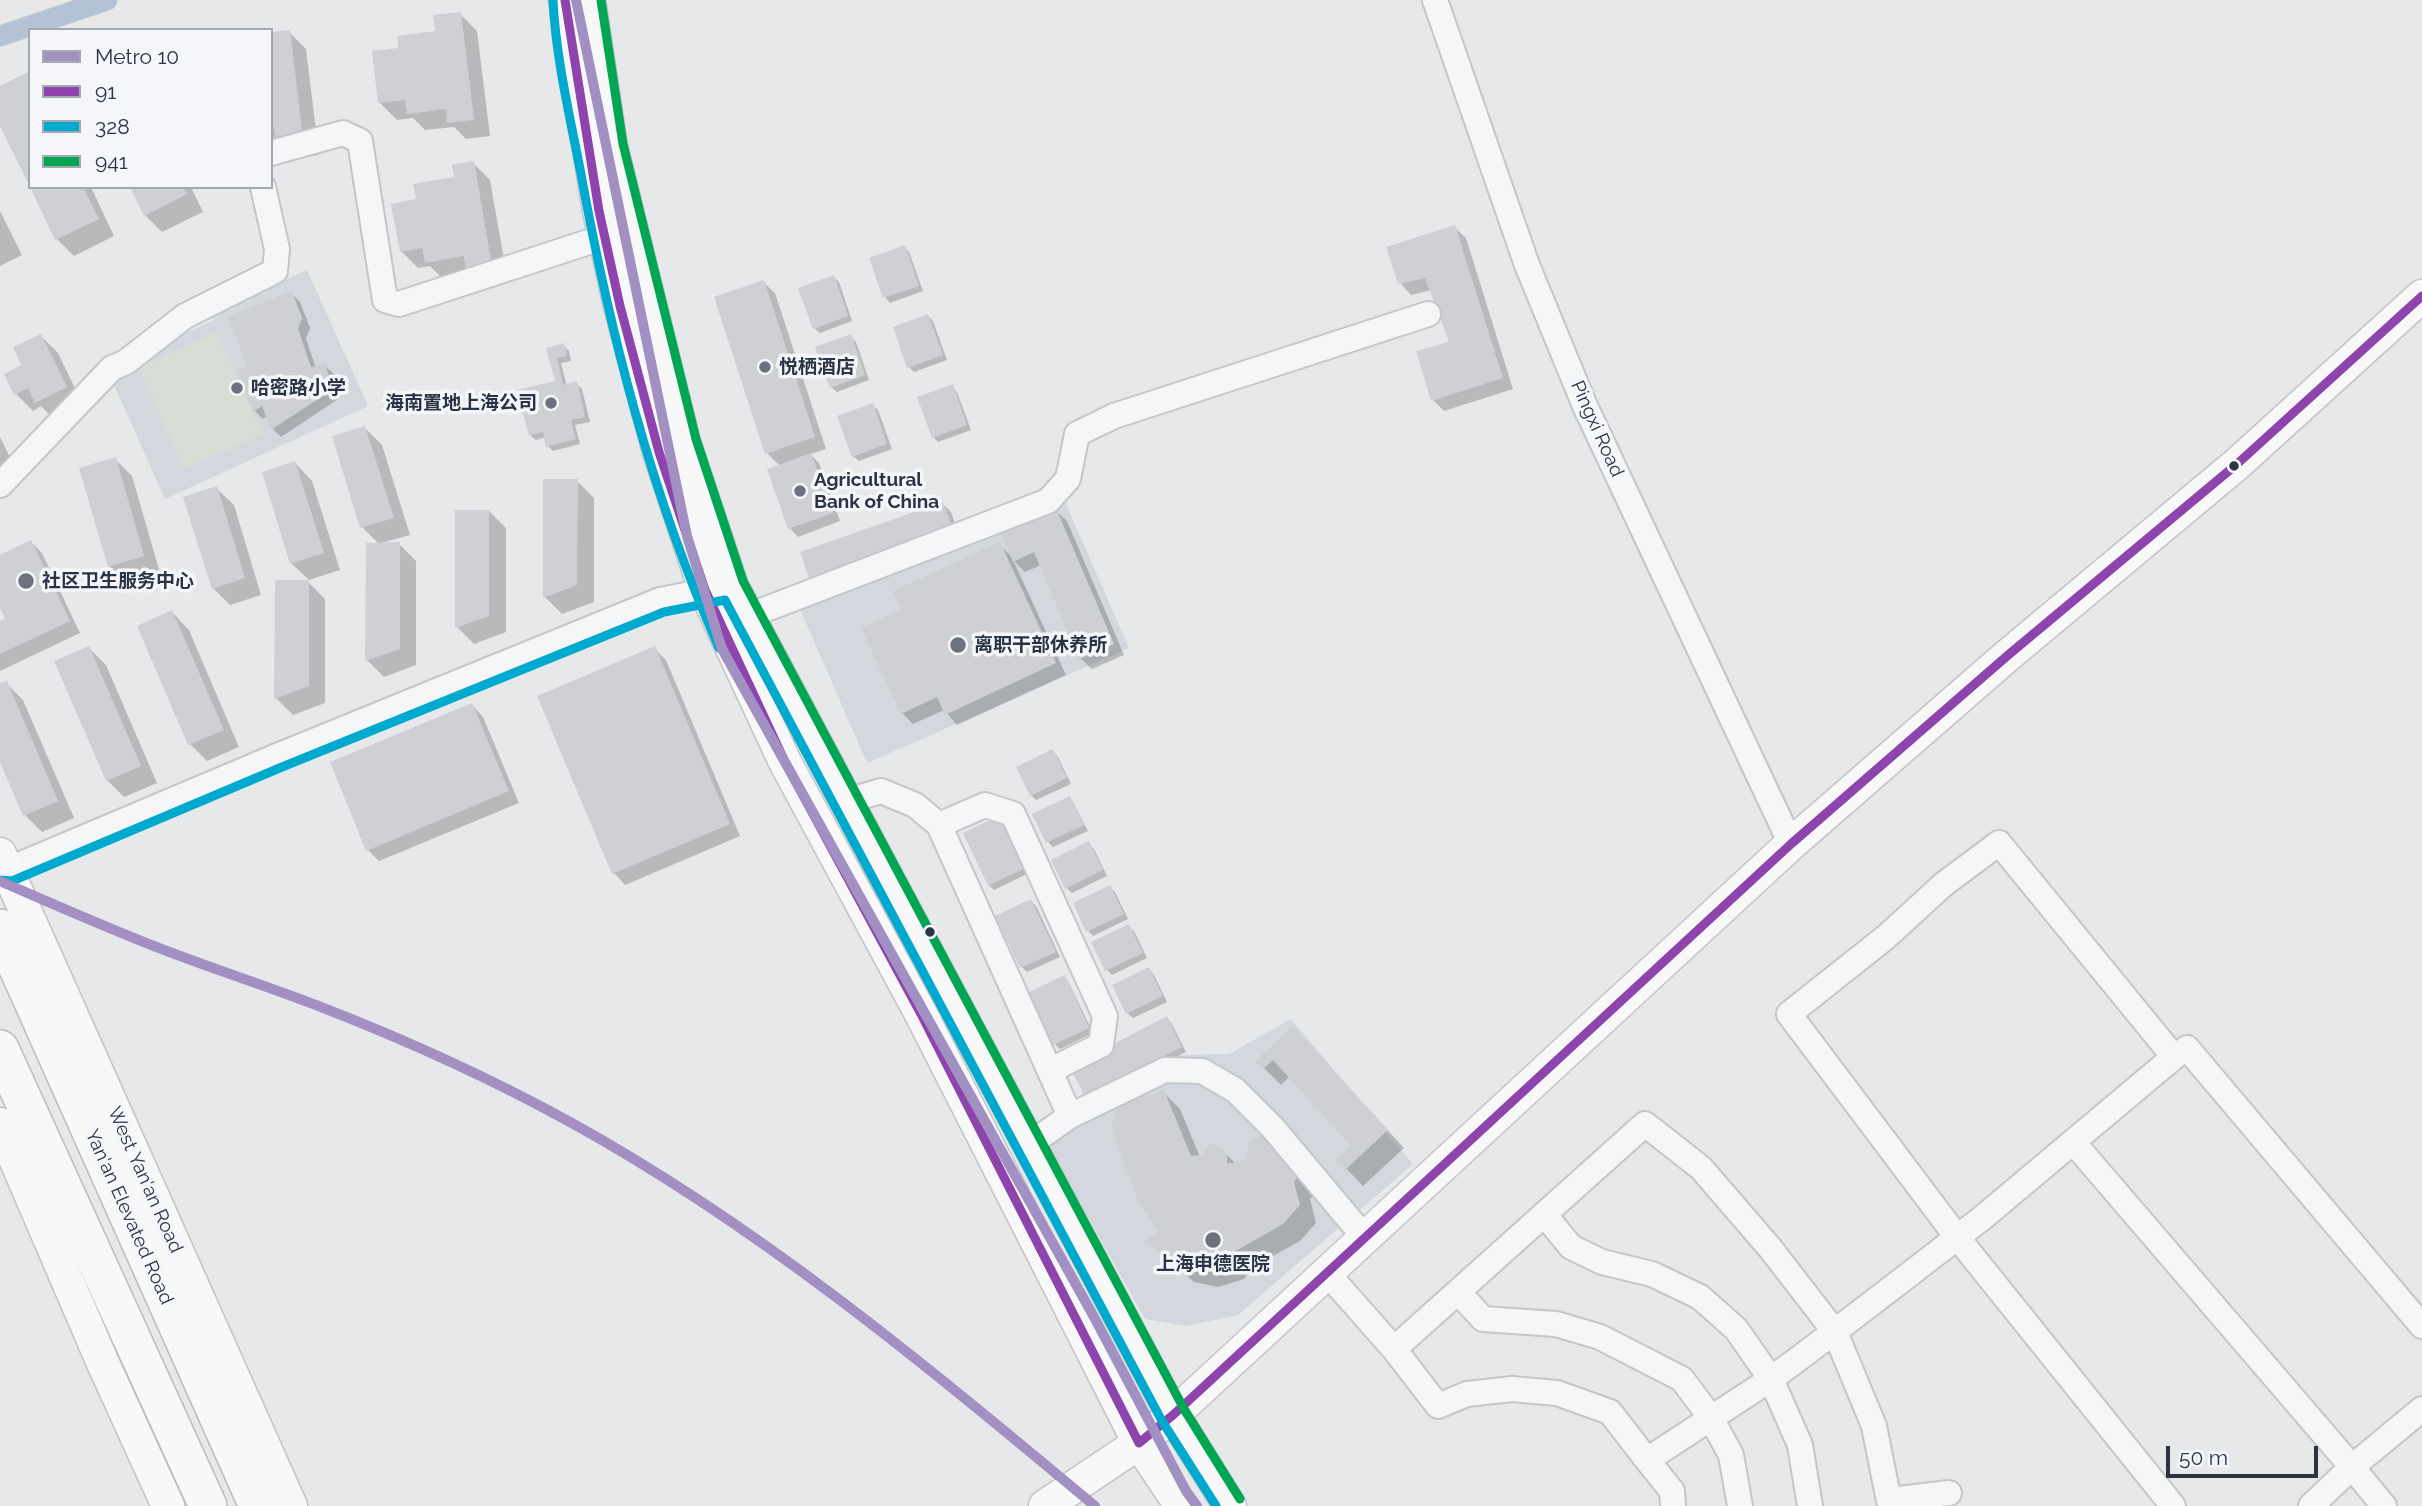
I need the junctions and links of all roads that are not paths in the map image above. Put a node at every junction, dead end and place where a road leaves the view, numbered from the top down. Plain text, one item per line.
1 (1435, 0) edge
2 (580, 1) edge
3 (273, 152) edge
4 (263, 189) edge
5 (604, 237) junction
6 (2422, 296) edge
7 (1428, 314) dead end
8 (0, 485) edge
9 (719, 588) junction
10 (748, 616) junction
11 (847, 801) junction
12 (939, 825) junction
13 (1791, 844) junction
14 (2, 866) edge
15 (0, 928) edge
16 (0, 1049) edge
17 (2174, 1057) junction
18 (1051, 1070) junction
19 (1070, 1116) junction
20 (0, 1124) edge
21 (2073, 1142) junction
22 (1030, 1144) junction
23 (1544, 1214) junction
24 (1957, 1237) junction
25 (1365, 1238) junction
26 (1327, 1273) junction
27 (1458, 1292) junction
28 (2422, 1326) edge
29 (1835, 1332) junction
30 (1394, 1349) junction
31 (1771, 1379) junction
32 (2422, 1409) edge
33 (1173, 1415) junction
34 (1711, 1418) junction
35 (1139, 1443) junction
36 (1647, 1460) junction
37 (2351, 1467) junction
38 (1949, 1493) dead end
39 (1890, 1503) edge
40 (169, 1506) edge
41 (208, 1506) edge
42 (258, 1506) edge
43 (291, 1506) edge
44 (1045, 1506) edge
45 (1181, 1506) edge
46 (1230, 1506) edge
47 (1673, 1506) edge
48 (1740, 1506) edge
49 (1810, 1506) edge
50 (2173, 1506) edge
51 (2311, 1506) edge
52 (2384, 1506) edge

1 - 13 street, Pingxi Road
2 - 5 main road
2 - 9 main road
3 - 5 street
4 - 8 street
5 - 9 main road
6 - 13 main road
7 - 10 street
9 - 10 main road
9 - 14 street
9 - 35 main road
10 - 11 main road
11 - 12 street
11 - 22 main road
12 - 18 street
12 - 18 street
13 - 25 main road
14 - 43 main road, West Yan'an Road
15 - 42 highway, Yan'an Elevated Road
16 - 41 highway
17 - 21 street
17 - 24 street
17 - 28 street
18 - 19 street
19 - 22 street
19 - 25 street
20 - 40 main road
21 - 24 street
21 - 37 street
22 - 33 main road
23 - 27 street
23 - 29 street
23 - 31 street
24 - 29 street
24 - 50 street
25 - 26 main road
26 - 30 street
26 - 33 main road
27 - 30 street
27 - 34 street
29 - 31 street
29 - 39 street
30 - 36 street
31 - 34 street
31 - 49 street
32 - 37 street
33 - 35 main road
33 - 46 main road
34 - 36 street
34 - 48 street
35 - 44 main road
35 - 45 main road
36 - 47 street
37 - 51 street
37 - 52 street
38 - 39 street

